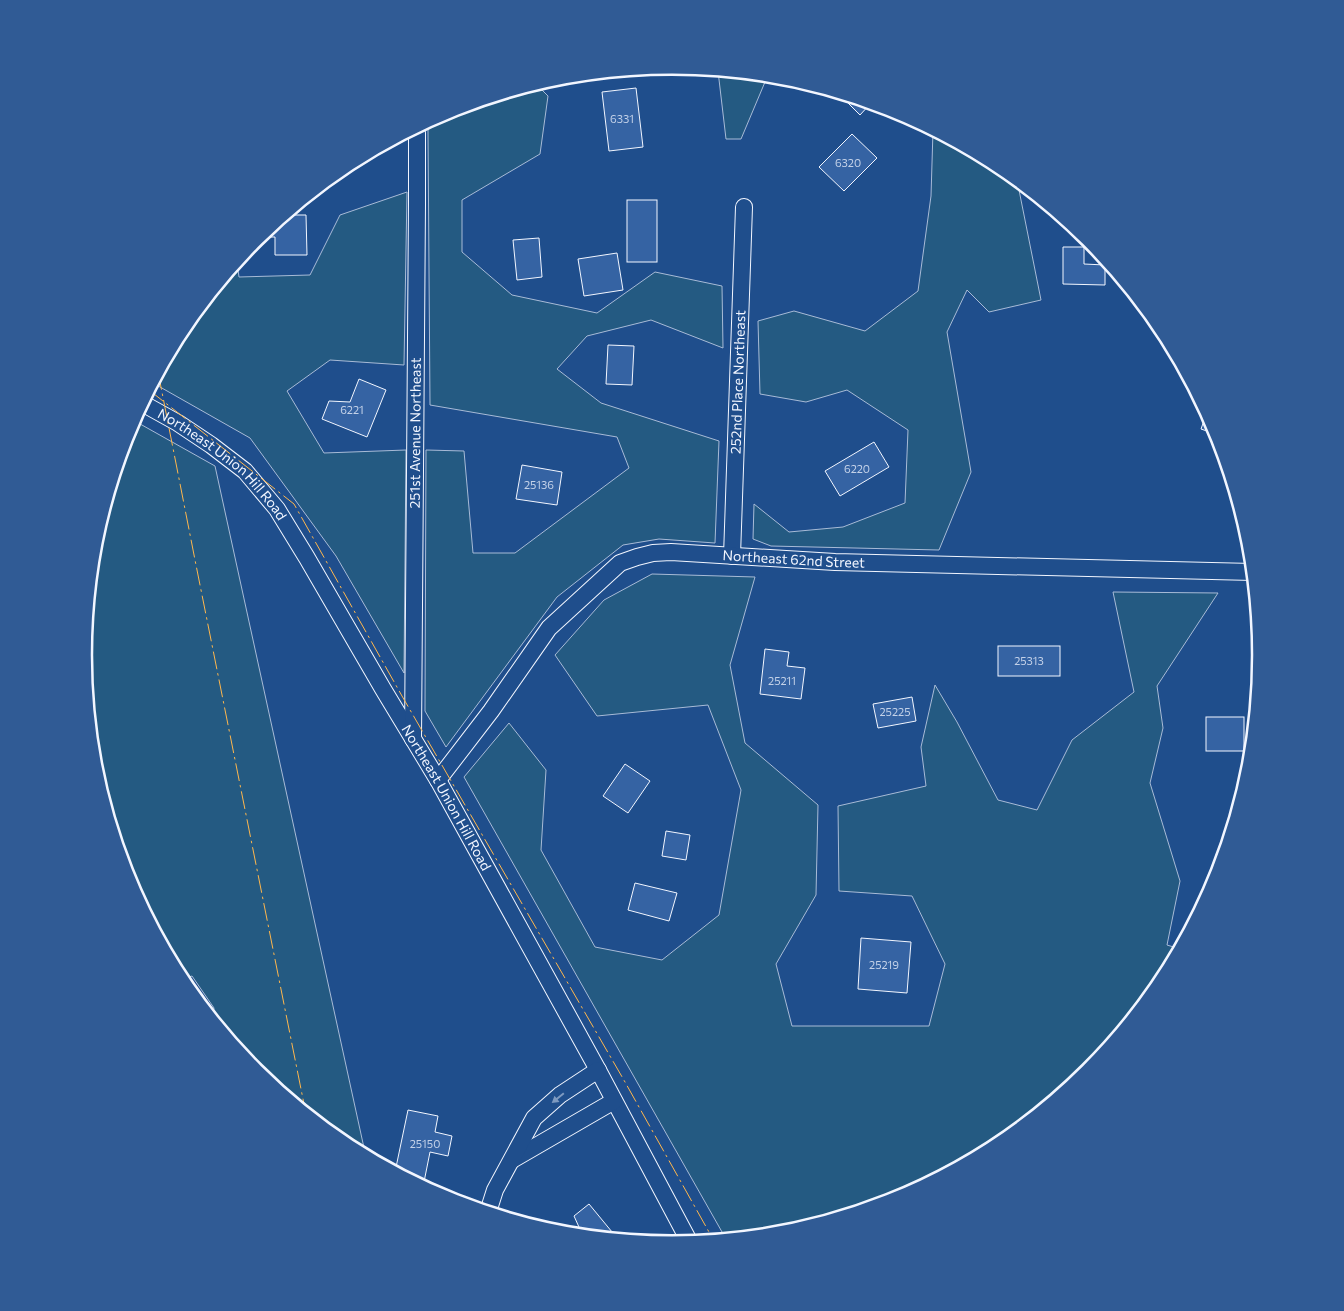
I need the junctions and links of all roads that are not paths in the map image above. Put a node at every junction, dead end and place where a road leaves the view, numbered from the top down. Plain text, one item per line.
1 (417, 134) edge
2 (744, 207) dead end
3 (148, 406) edge
4 (732, 556) junction
5 (1246, 572) edge
6 (413, 739) junction
7 (438, 780) junction
8 (598, 1070) junction
9 (614, 1101) junction
10 (512, 1160) junction
11 (490, 1206) edge
12 (686, 1236) edge

1 - 6 street, 251st Avenue Northeast
2 - 4 street, 252nd Place Northeast
3 - 6 street, Northeast Union Hill Road
4 - 5 street, Northeast 62nd Street
4 - 7 street, Northeast 62nd Street
6 - 7 street, Northeast Union Hill Road
7 - 8 street, Northeast Union Hill Road
8 - 9 street, Northeast Union Hill Road
8 -> 10 street
9 - 10 street
9 - 12 street, Northeast Union Hill Road
10 - 11 street

